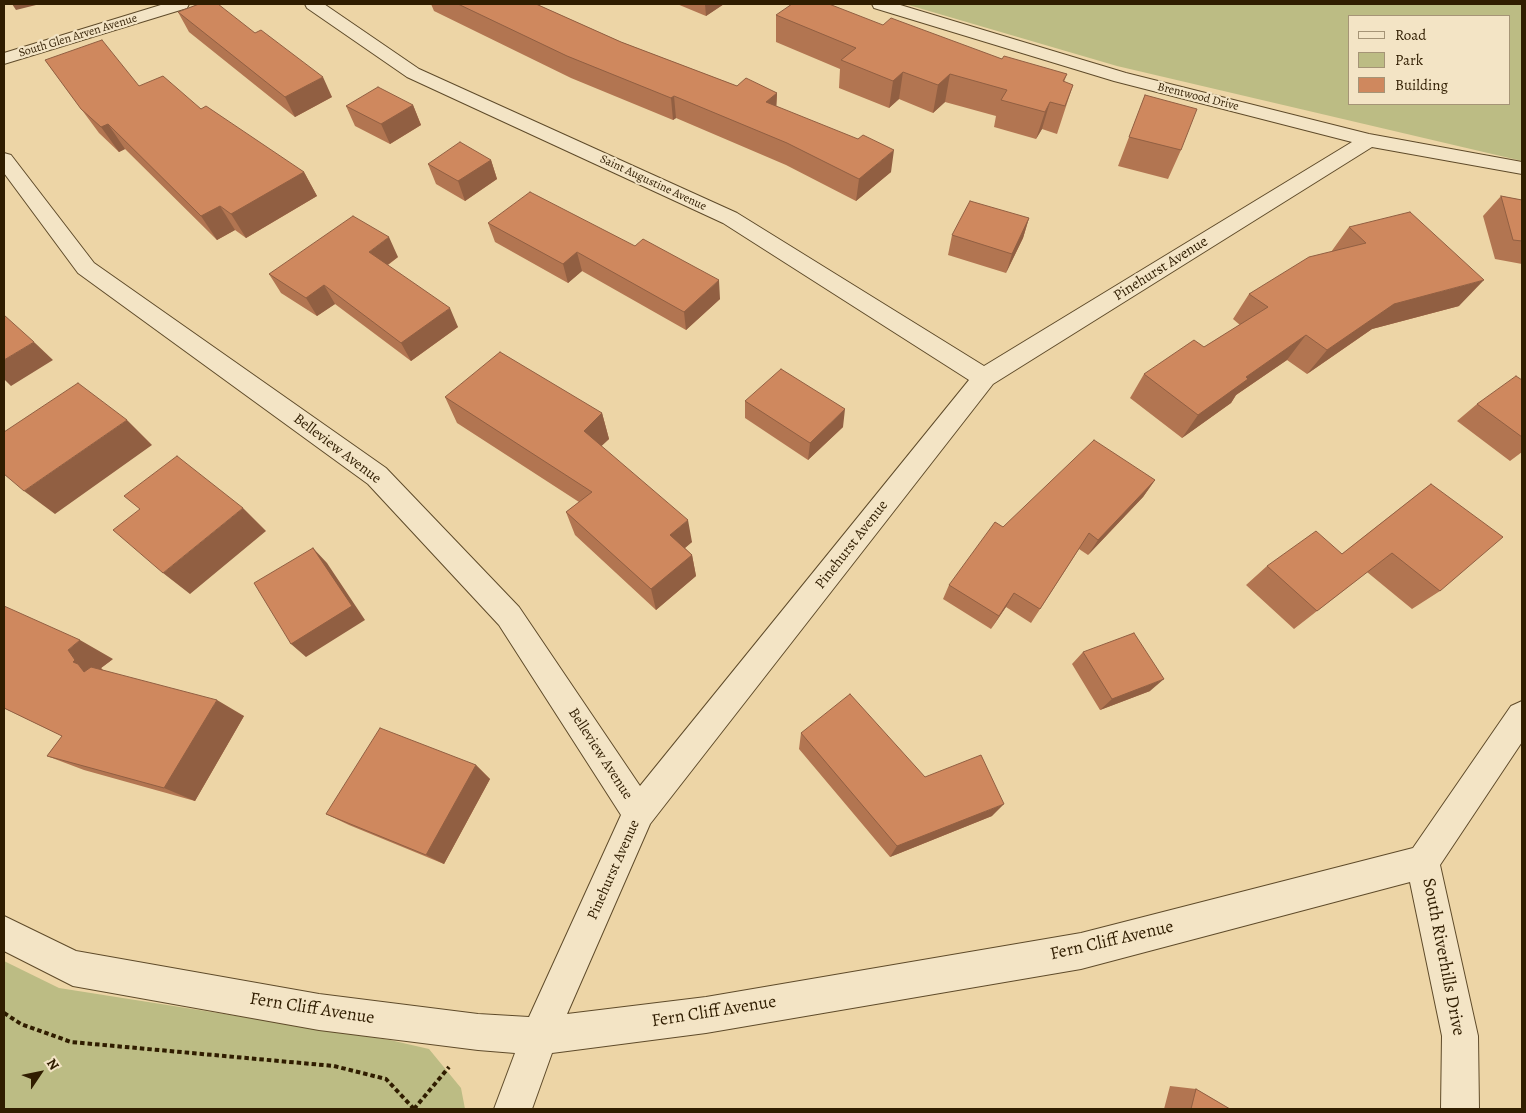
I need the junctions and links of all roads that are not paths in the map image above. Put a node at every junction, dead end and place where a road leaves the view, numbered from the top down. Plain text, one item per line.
1 (181, 4) edge
2 (313, 4) edge
3 (880, 4) edge
4 (4, 59) edge
5 (1368, 140) junction
6 (4, 159) edge
7 (1522, 168) edge
8 (984, 378) junction
9 (1522, 716) edge
10 (639, 813) junction
11 (1423, 862) junction
12 (4, 933) edge
13 (540, 1036) junction
14 (513, 1109) edge
15 (1460, 1109) edge

1 - 4 street, South Glen Arven Avenue
2 - 8 street, Saint Augustine Avenue
3 - 5 street, Brentwood Drive
5 - 7 street, Brentwood Drive
5 - 8 street, Pinehurst Avenue
6 - 10 street, Belleview Avenue
8 - 10 street, Pinehurst Avenue
9 - 11 street, South Riverhills Drive
10 - 13 street, Pinehurst Avenue
11 - 13 street, Fern Cliff Avenue
11 - 15 street, South Riverhills Drive
12 - 13 street, Fern Cliff Avenue
13 - 14 street, Pinehurst Avenue

